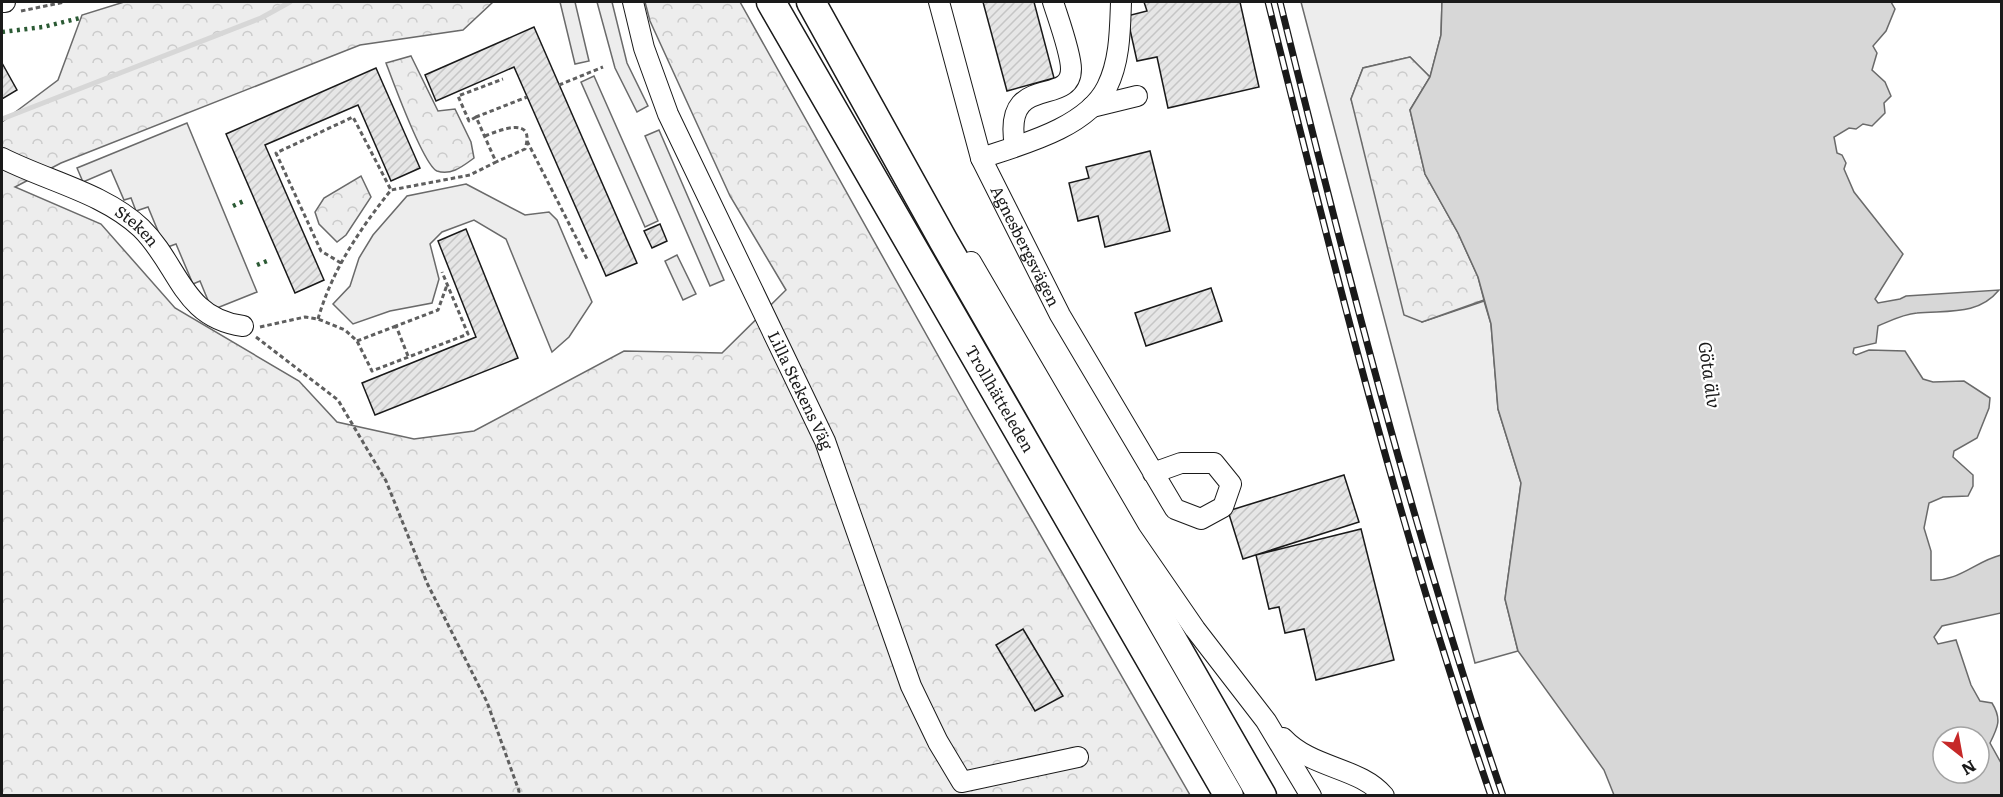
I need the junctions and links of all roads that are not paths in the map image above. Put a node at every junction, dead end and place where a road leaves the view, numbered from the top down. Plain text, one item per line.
1 (633, 2) edge
2 (771, 2) edge
3 (811, 2) edge
4 (939, 2) edge
5 (1053, 2) edge
6 (1121, 2) edge
7 (1137, 96) dead end
8 (1092, 107) junction
9 (1016, 146) junction
10 (2, 158) edge
11 (981, 158) junction
12 (943, 240) junction
13 (243, 326) road end
14 (1153, 473) dead end
15 (1266, 721) junction
16 (1078, 757) dead end
17 (1228, 795) edge
18 (1262, 795) edge
19 (1311, 795) edge
20 (1384, 795) edge

1 - 16 street, Lilla Stekens Väg
2 - 17 highway, Trollhätteleden
3 - 12 highway, Trollhätteleden
4 - 11 street, Agnesbergsvägen
5 - 9 street
6 - 8 street
7 - 8 street
8 - 9 street
9 - 11 street
10 - 13 street, Steken
11 - 14 street, Agnesbergsvägen
12 - 15 street
12 - 18 highway, Trollhätteleden
15 - 19 street
15 - 20 street

